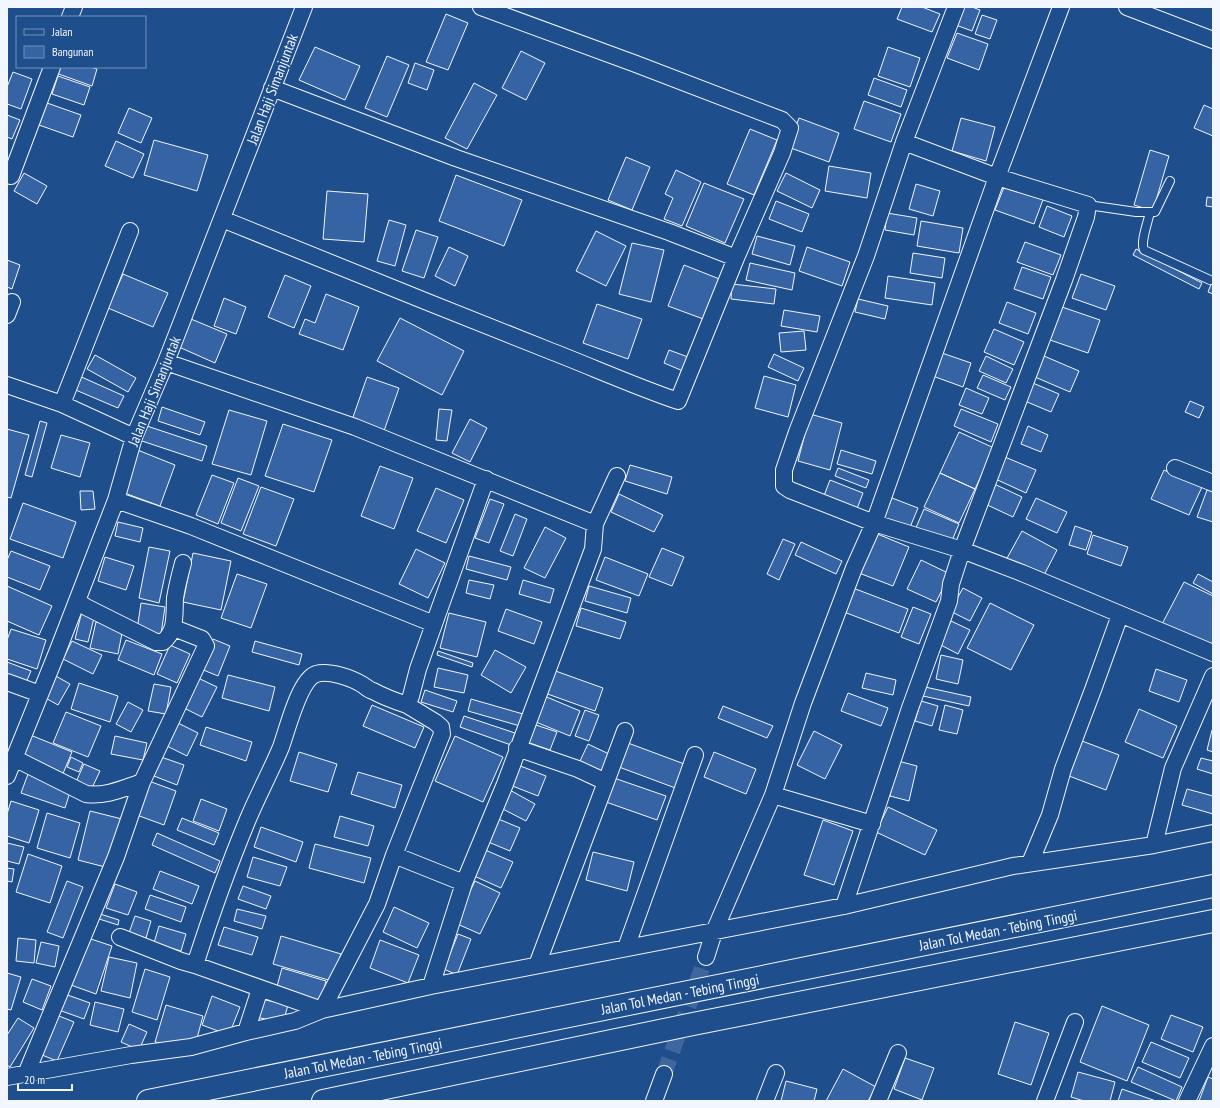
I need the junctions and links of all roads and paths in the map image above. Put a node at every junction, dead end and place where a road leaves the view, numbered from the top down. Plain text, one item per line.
1 (304, 7) edge
2 (481, 7) edge
3 (956, 7) edge
4 (1061, 7) edge
5 (1127, 7) edge
6 (1213, 40) edge
7 (52, 68) edge
8 (272, 88) junction
9 (904, 142) junction
10 (11, 176) dead end
11 (997, 177) junction
12 (1170, 181) dead end
13 (1088, 205) junction
14 (1150, 212) junction
15 (222, 219) junction
16 (130, 231) dead end
17 (736, 258) junction
18 (1210, 280) dead end
19 (166, 362) junction
20 (7, 385) edge
21 (62, 404) junction
22 (134, 437) junction
23 (1175, 468) dead end
24 (617, 476) dead end
25 (486, 479) junction
26 (1213, 483) edge
27 (116, 500) junction
28 (874, 523) junction
29 (596, 524) junction
30 (962, 550) junction
31 (183, 563) dead end
32 (77, 601) junction
33 (1120, 615) junction
34 (434, 624) junction
35 (174, 628) junction
36 (1213, 653) edge
37 (1213, 676) edge
38 (7, 682) edge
39 (40, 694) junction
40 (407, 705) junction
41 (625, 732) dead end
42 (518, 748) junction
43 (695, 755) dead end
44 (14, 758) junction
45 (7, 776) edge
46 (142, 782) junction
47 (606, 782) junction
48 (772, 795) junction
49 (872, 824) junction
50 (1213, 833) edge
51 (1154, 845) junction
52 (394, 855) junction
53 (1030, 863) junction
54 (464, 883) junction
55 (1213, 886) edge
56 (844, 906) junction
57 (1213, 921) edge
58 (714, 932) junction
59 (120, 937) dead end
60 (626, 948) junction
61 (706, 957) tunnel mouth
62 (195, 965) junction
63 (537, 965) junction
64 (431, 986) junction
65 (260, 989) junction
66 (322, 1010) junction
67 (1075, 1022) dead end
68 (246, 1032) junction
69 (1213, 1046) edge
70 (898, 1053) dead end
71 (776, 1072) dead end
72 (26, 1074) junction
73 (664, 1074) tunnel mouth
74 (7, 1077) edge
75 (148, 1101) edge
76 (324, 1101) edge
77 (654, 1101) edge
78 (764, 1101) edge
79 (878, 1101) edge
80 (1045, 1101) edge
81 (1187, 1101) edge

1 - 8 street, Jalan Haji Simanjuntak
2 - 17 street
3 - 9 street
4 - 11 street
5 - 6 street
7 - 10 street
8 - 15 street, Jalan Haji Simanjuntak
8 - 17 street
9 - 11 street
9 - 28 street
11 - 13 street
11 - 28 street
12 - 14 lane
13 - 14 lane
13 - 30 street
14 - 18 lane
15 - 17 street
15 - 19 street, Jalan Haji Simanjuntak
16 - 21 street
19 - 22 street, Jalan Haji Simanjuntak
19 - 25 street
20 - 21 street
21 - 22 street
22 - 27 street, Jalan Haji Simanjuntak
23 - 26 street
24 - 29 street
25 - 29 street
25 - 34 street
27 - 32 street, Jalan Haji Simanjuntak
27 - 34 street
28 - 30 street
28 - 48 street
29 - 42 street
30 - 33 street
30 - 49 street
31 - 35 street
32 - 35 street
32 - 39 street, Jalan Haji Simanjuntak
33 - 36 street
33 - 53 street
34 - 40 street
35 - 46 street
37 - 51 street
38 - 39 street
39 - 44 street, Jalan Haji Simanjuntak
40 - 52 street
40 - 62 street
41 - 47 street
42 - 47 street
42 - 54 street
43 - 60 street
44 - 45 street, Jalan Haji Simanjuntak
44 - 46 street
46 - 72 street
47 - 63 street
48 - 49 street
48 - 58 street
49 - 56 street
50 - 51 street
51 - 53 street
52 - 54 street
52 - 66 street
53 - 56 street
54 - 64 street
55 - 75 highway, Jalan Tol Medan - Tebing Tinggi
56 - 58 street
57 - 76 highway
58 - 60 street
58 - 61 street
59 - 62 street
60 - 63 street
62 - 65 street
63 - 64 street
64 - 66 street
65 - 66 street
65 - 68 street
66 - 68 street
67 - 80 street
68 - 72 street
69 - 81 street
70 - 79 street
71 - 78 street
72 - 74 street
73 - 77 street

